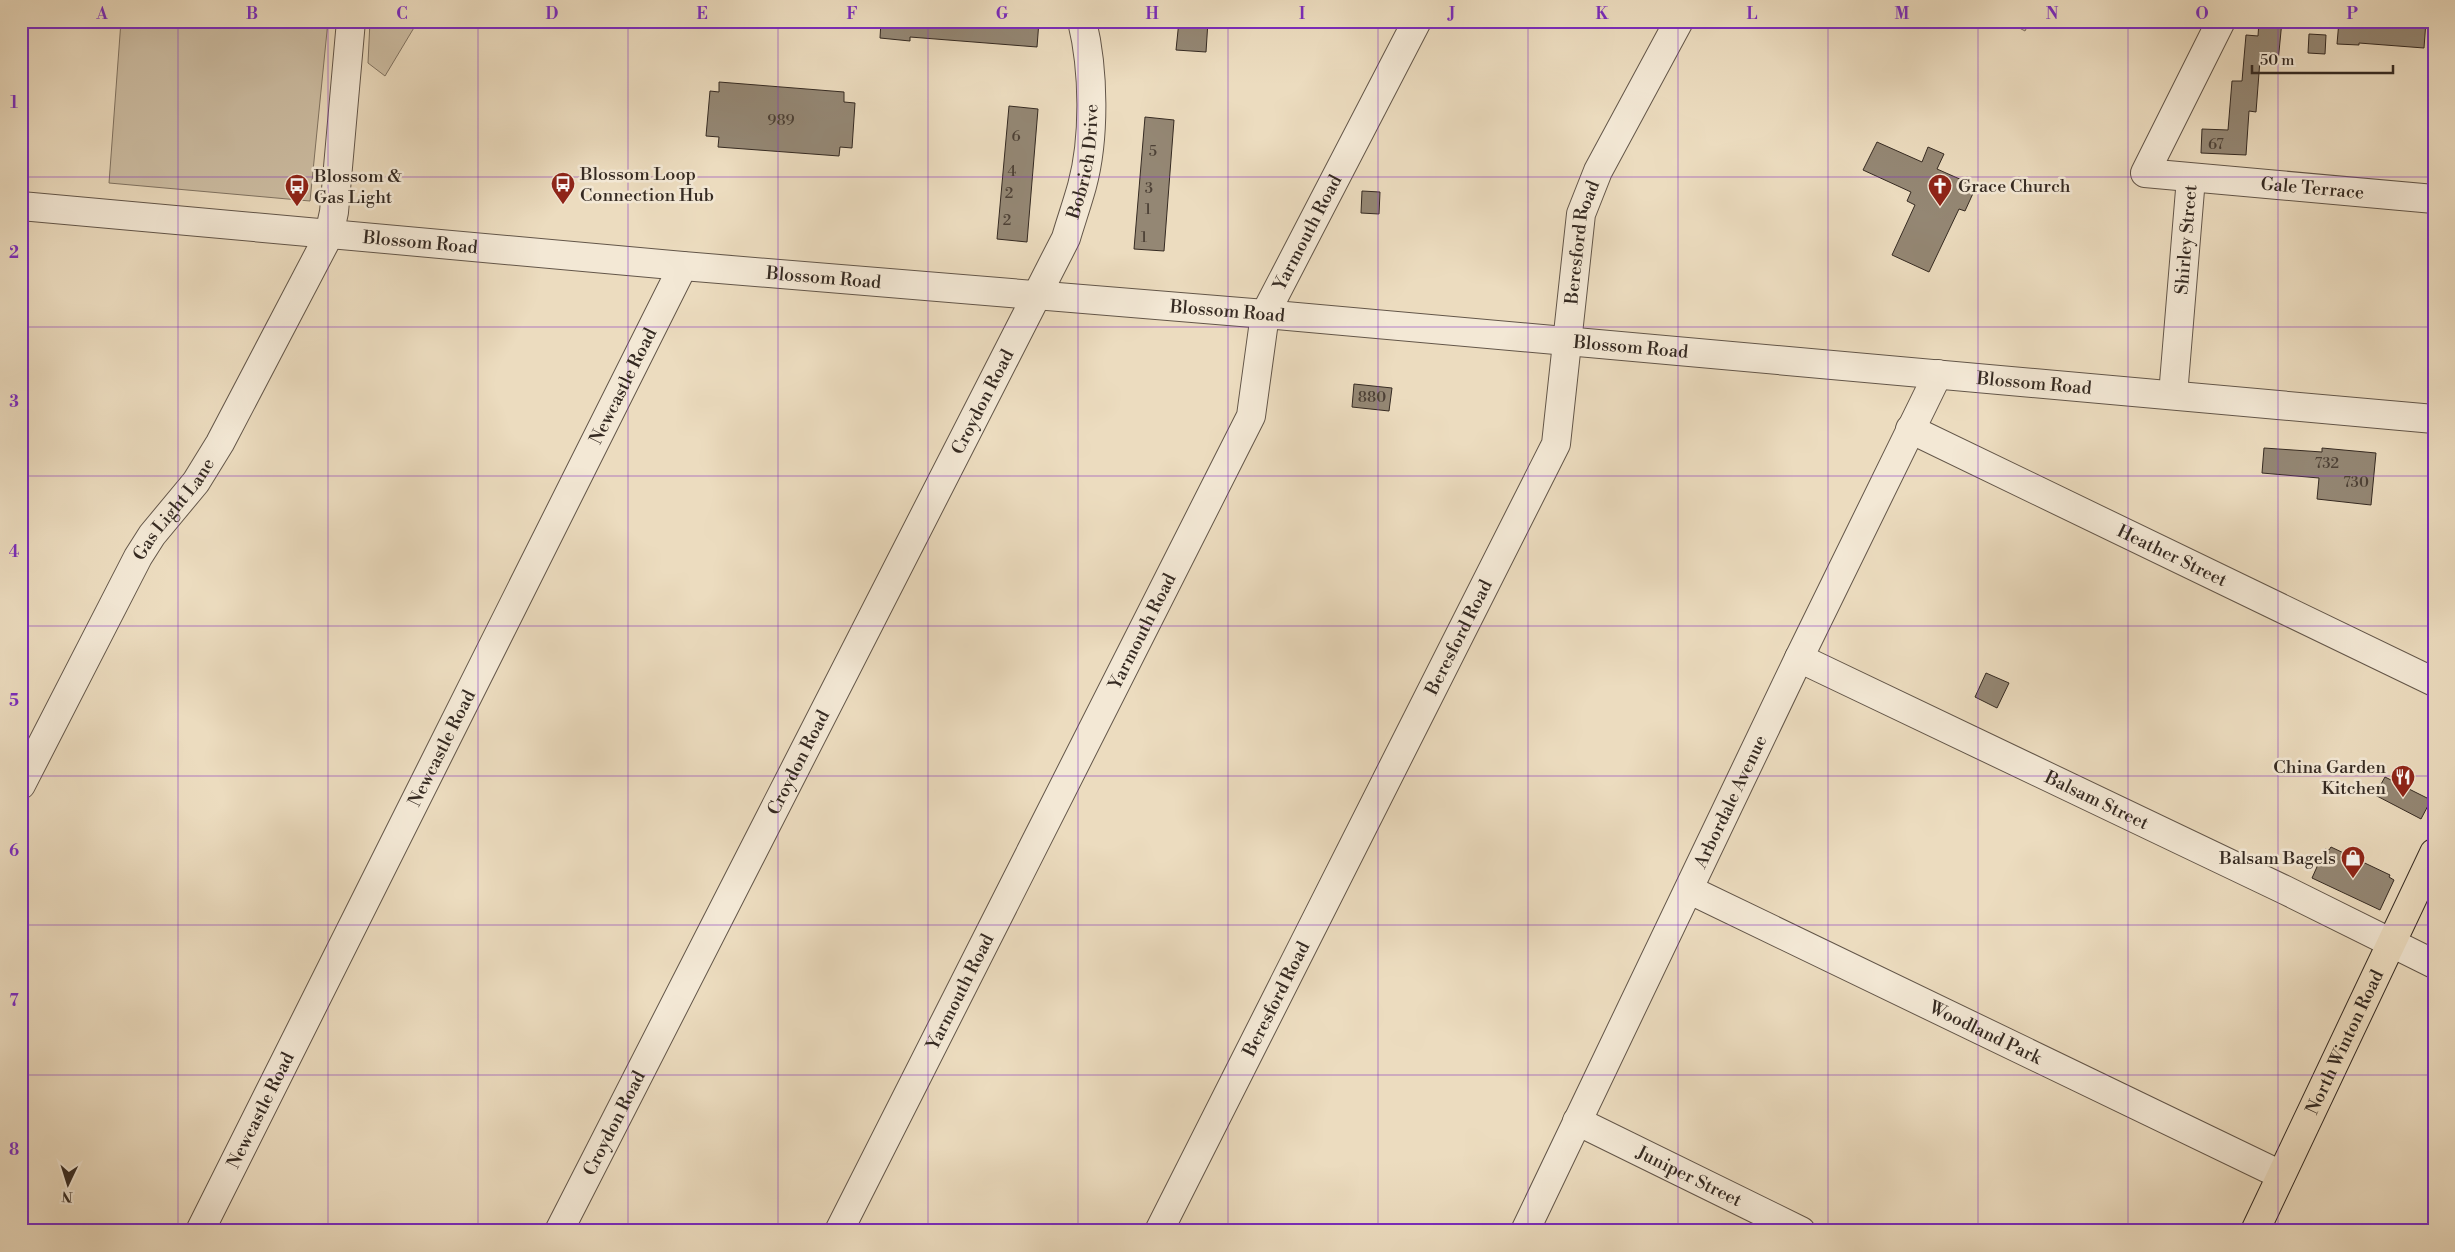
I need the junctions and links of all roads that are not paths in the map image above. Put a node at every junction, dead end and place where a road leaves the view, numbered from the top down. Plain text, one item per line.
1 (351, 21) edge
2 (1082, 21) edge
3 (1417, 21) edge
4 (1679, 21) edge
5 (2221, 21) edge
6 (2191, 178) junction
7 (2434, 199) edge
8 (21, 206) edge
9 (328, 235) junction
10 (683, 266) junction
11 (1038, 294) junction
12 (1265, 314) junction
13 (1567, 341) junction
14 (1938, 374) junction
15 (2173, 395) junction
16 (2434, 419) edge
17 (1910, 429) junction
18 (1800, 658) junction
19 (2434, 682) edge
20 (21, 785) edge
21 (2434, 853) edge
22 (1690, 890) junction
23 (2393, 943) junction
24 (2434, 964) edge
25 (1577, 1121) junction
26 (2281, 1175) junction
27 (200, 1231) edge
28 (559, 1231) edge
29 (839, 1231) edge
30 (1159, 1231) edge
31 (1525, 1231) edge
32 (1800, 1231) edge
33 (2255, 1231) edge

1 - 9 street, Gas Light Lane
2 - 11 street, Bobrich Drive
3 - 12 street, Yarmouth Road
4 - 13 street, Beresford Road
5 - 6 street, Shirley Street
6 - 7 street, Gale Terrace
6 - 15 street, Shirley Street
8 - 9 street, Blossom Road
9 - 10 street, Blossom Road
9 - 20 street, Gas Light Lane
10 - 11 street, Blossom Road
10 - 27 street, Newcastle Road
11 - 12 street, Blossom Road
11 - 28 street, Croydon Road
12 - 13 street, Blossom Road
12 - 29 street, Yarmouth Road
13 - 14 street, Blossom Road
13 - 30 street, Beresford Road
14 - 15 street, Blossom Road
14 - 17 street, Arbordale Avenue
15 - 16 street, Blossom Road
17 - 18 street, Arbordale Avenue
17 - 19 street, Heather Street
18 - 22 street, Arbordale Avenue
18 - 23 street, Balsam Street
21 - 23 main road, North Winton Road
22 - 25 street, Arbordale Avenue
22 - 26 street, Woodland Park
23 - 24 street, Balsam Street
23 - 26 main road, North Winton Road
25 - 31 street, Arbordale Avenue
25 - 32 street, Juniper Street
26 - 33 main road, North Winton Road

